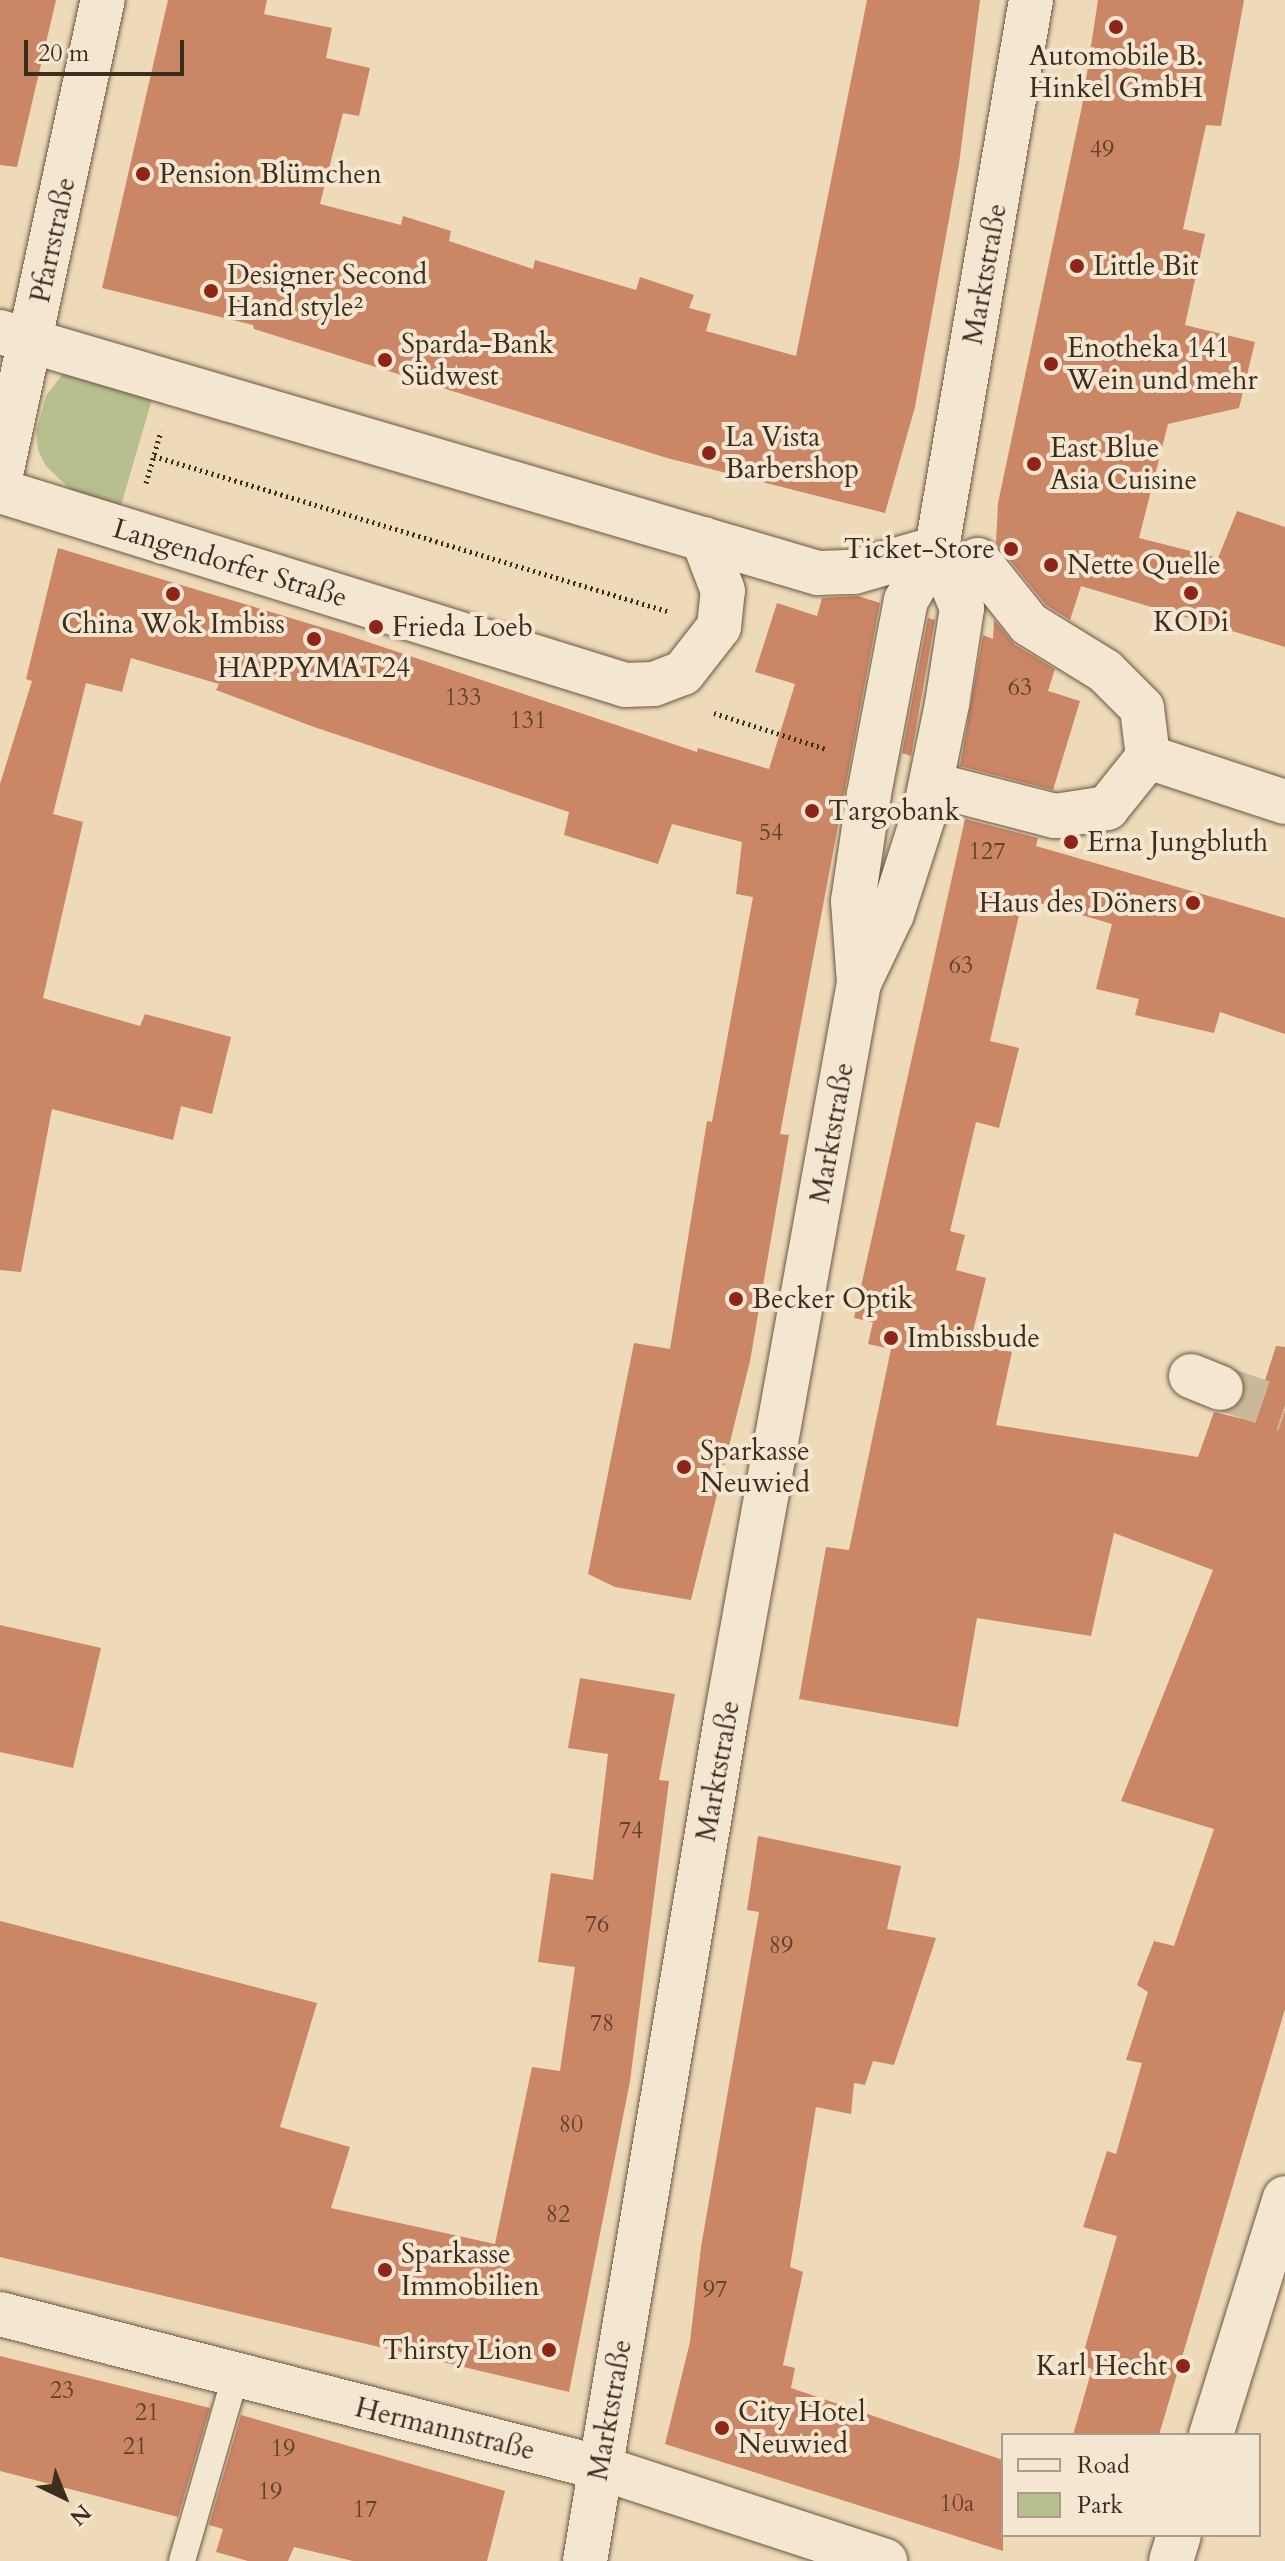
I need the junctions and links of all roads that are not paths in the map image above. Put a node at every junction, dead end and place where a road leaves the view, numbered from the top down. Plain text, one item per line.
1 (103, 0) edge
2 (1031, 0) edge
3 (16, 336) edge
4 (5, 430) edge
5 (0, 479) edge
6 (0, 491) edge
7 (703, 539) junction
8 (937, 548) junction
9 (978, 560) dead end
10 (1148, 757) junction
11 (946, 788) dead end
12 (1285, 802) edge
13 (859, 983) junction
14 (1285, 2198) edge
15 (0, 2314) edge
16 (236, 2374) junction
17 (1212, 2433) edge
18 (601, 2468) junction
19 (1178, 2537) edge
20 (182, 2561) edge
21 (585, 2561) edge
22 (885, 2561) edge
23 (1171, 2561) edge

1 - 3 street, Pfarrstraße
2 - 8 street, Marktstraße
3 - 4 street, Pfarrstraße
3 - 7 street
4 - 5 street, Pfarrstraße
6 - 7 street, Langendorfer Straße
7 - 8 street
8 - 13 street, Marktstraße
8 - 13 street, Marktstraße
9 - 10 street
10 - 11 street
10 - 12 street
13 - 18 street, Marktstraße
14 - 17 street
15 - 16 street, Hermannstraße
16 - 18 street, Hermannstraße
16 - 20 lane
18 - 21 street, Marktstraße
18 - 22 street, Hermannstraße
19 - 23 street

